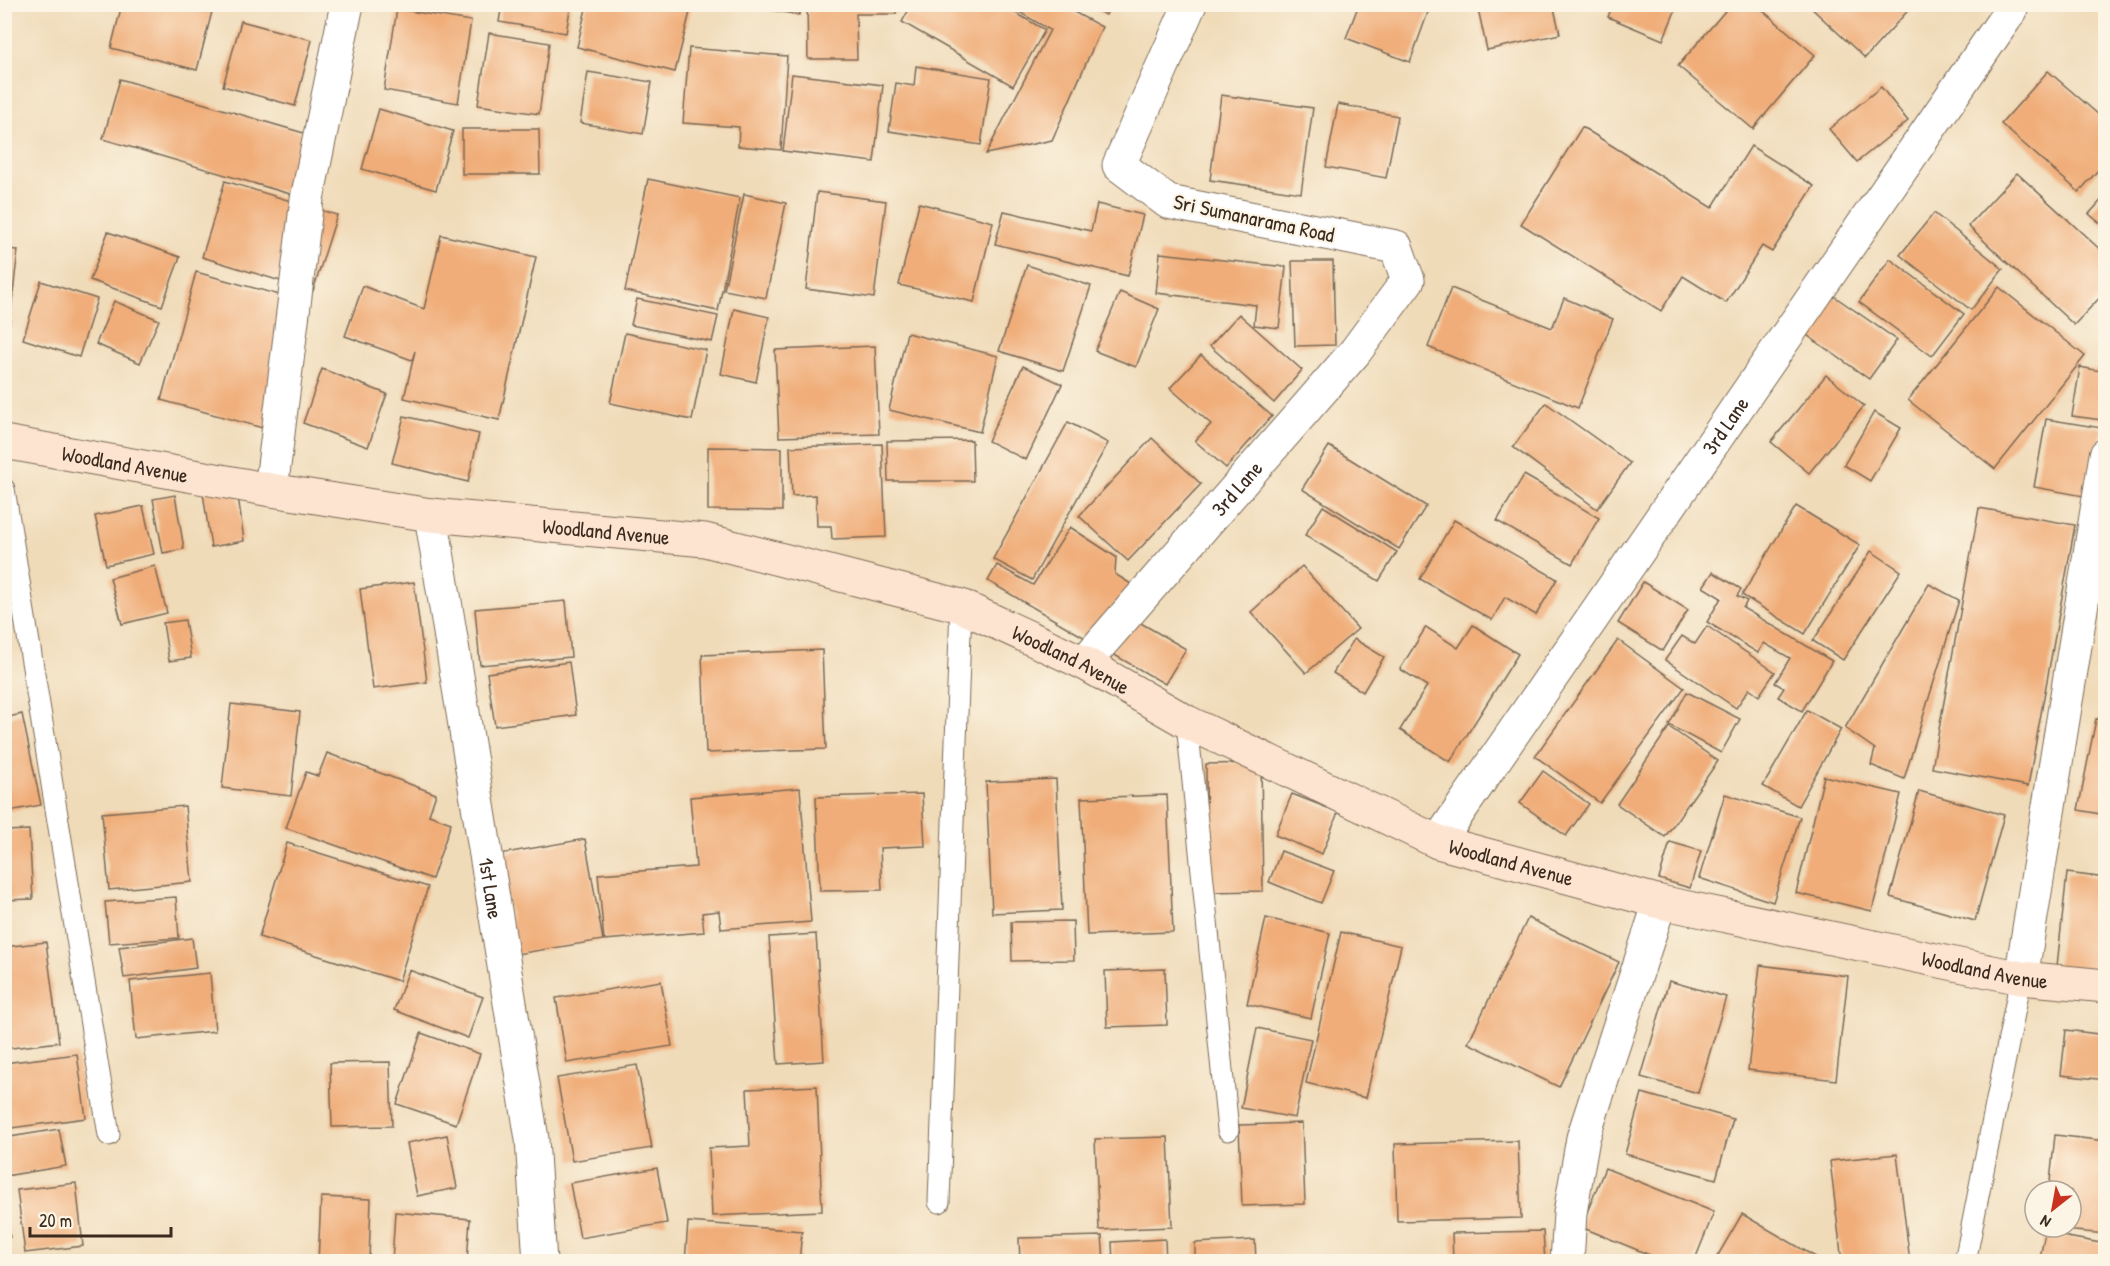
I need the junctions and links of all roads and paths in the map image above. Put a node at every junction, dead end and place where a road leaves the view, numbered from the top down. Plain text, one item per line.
1 (347, 4) edge
2 (1190, 4) edge
3 (2011, 10) dead end
4 (1408, 280) joint
5 (4, 442) edge
6 (2106, 455) edge
7 (4, 489) edge
8 (272, 490) junction
9 (431, 515) junction
10 (961, 606) junction
11 (1084, 663) junction
12 (1187, 722) junction
13 (1438, 842) junction
14 (1660, 902) junction
15 (2021, 978) junction
16 (2106, 986) edge
17 (1228, 1130) dead end
18 (109, 1135) dead end
19 (939, 1202) dead end
20 (540, 1262) edge
21 (1567, 1262) edge
22 (1965, 1262) edge

1 - 8 street
2 - 4 street, Sri Sumanarama Road
3 - 13 street, 3rd Lane
4 - 11 street, 3rd Lane
5 - 8 street, Woodland Avenue
6 - 15 street
7 - 18 lane
8 - 9 street, Woodland Avenue
9 - 10 street, Woodland Avenue
9 - 20 street, 1st Lane
10 - 11 street, Woodland Avenue
10 - 19 lane
11 - 12 street, Woodland Avenue
12 - 13 street, Woodland Avenue
12 - 17 lane
13 - 14 street, Woodland Avenue
14 - 15 street, Woodland Avenue
14 - 21 street
15 - 16 street, Woodland Avenue
15 - 22 lane

